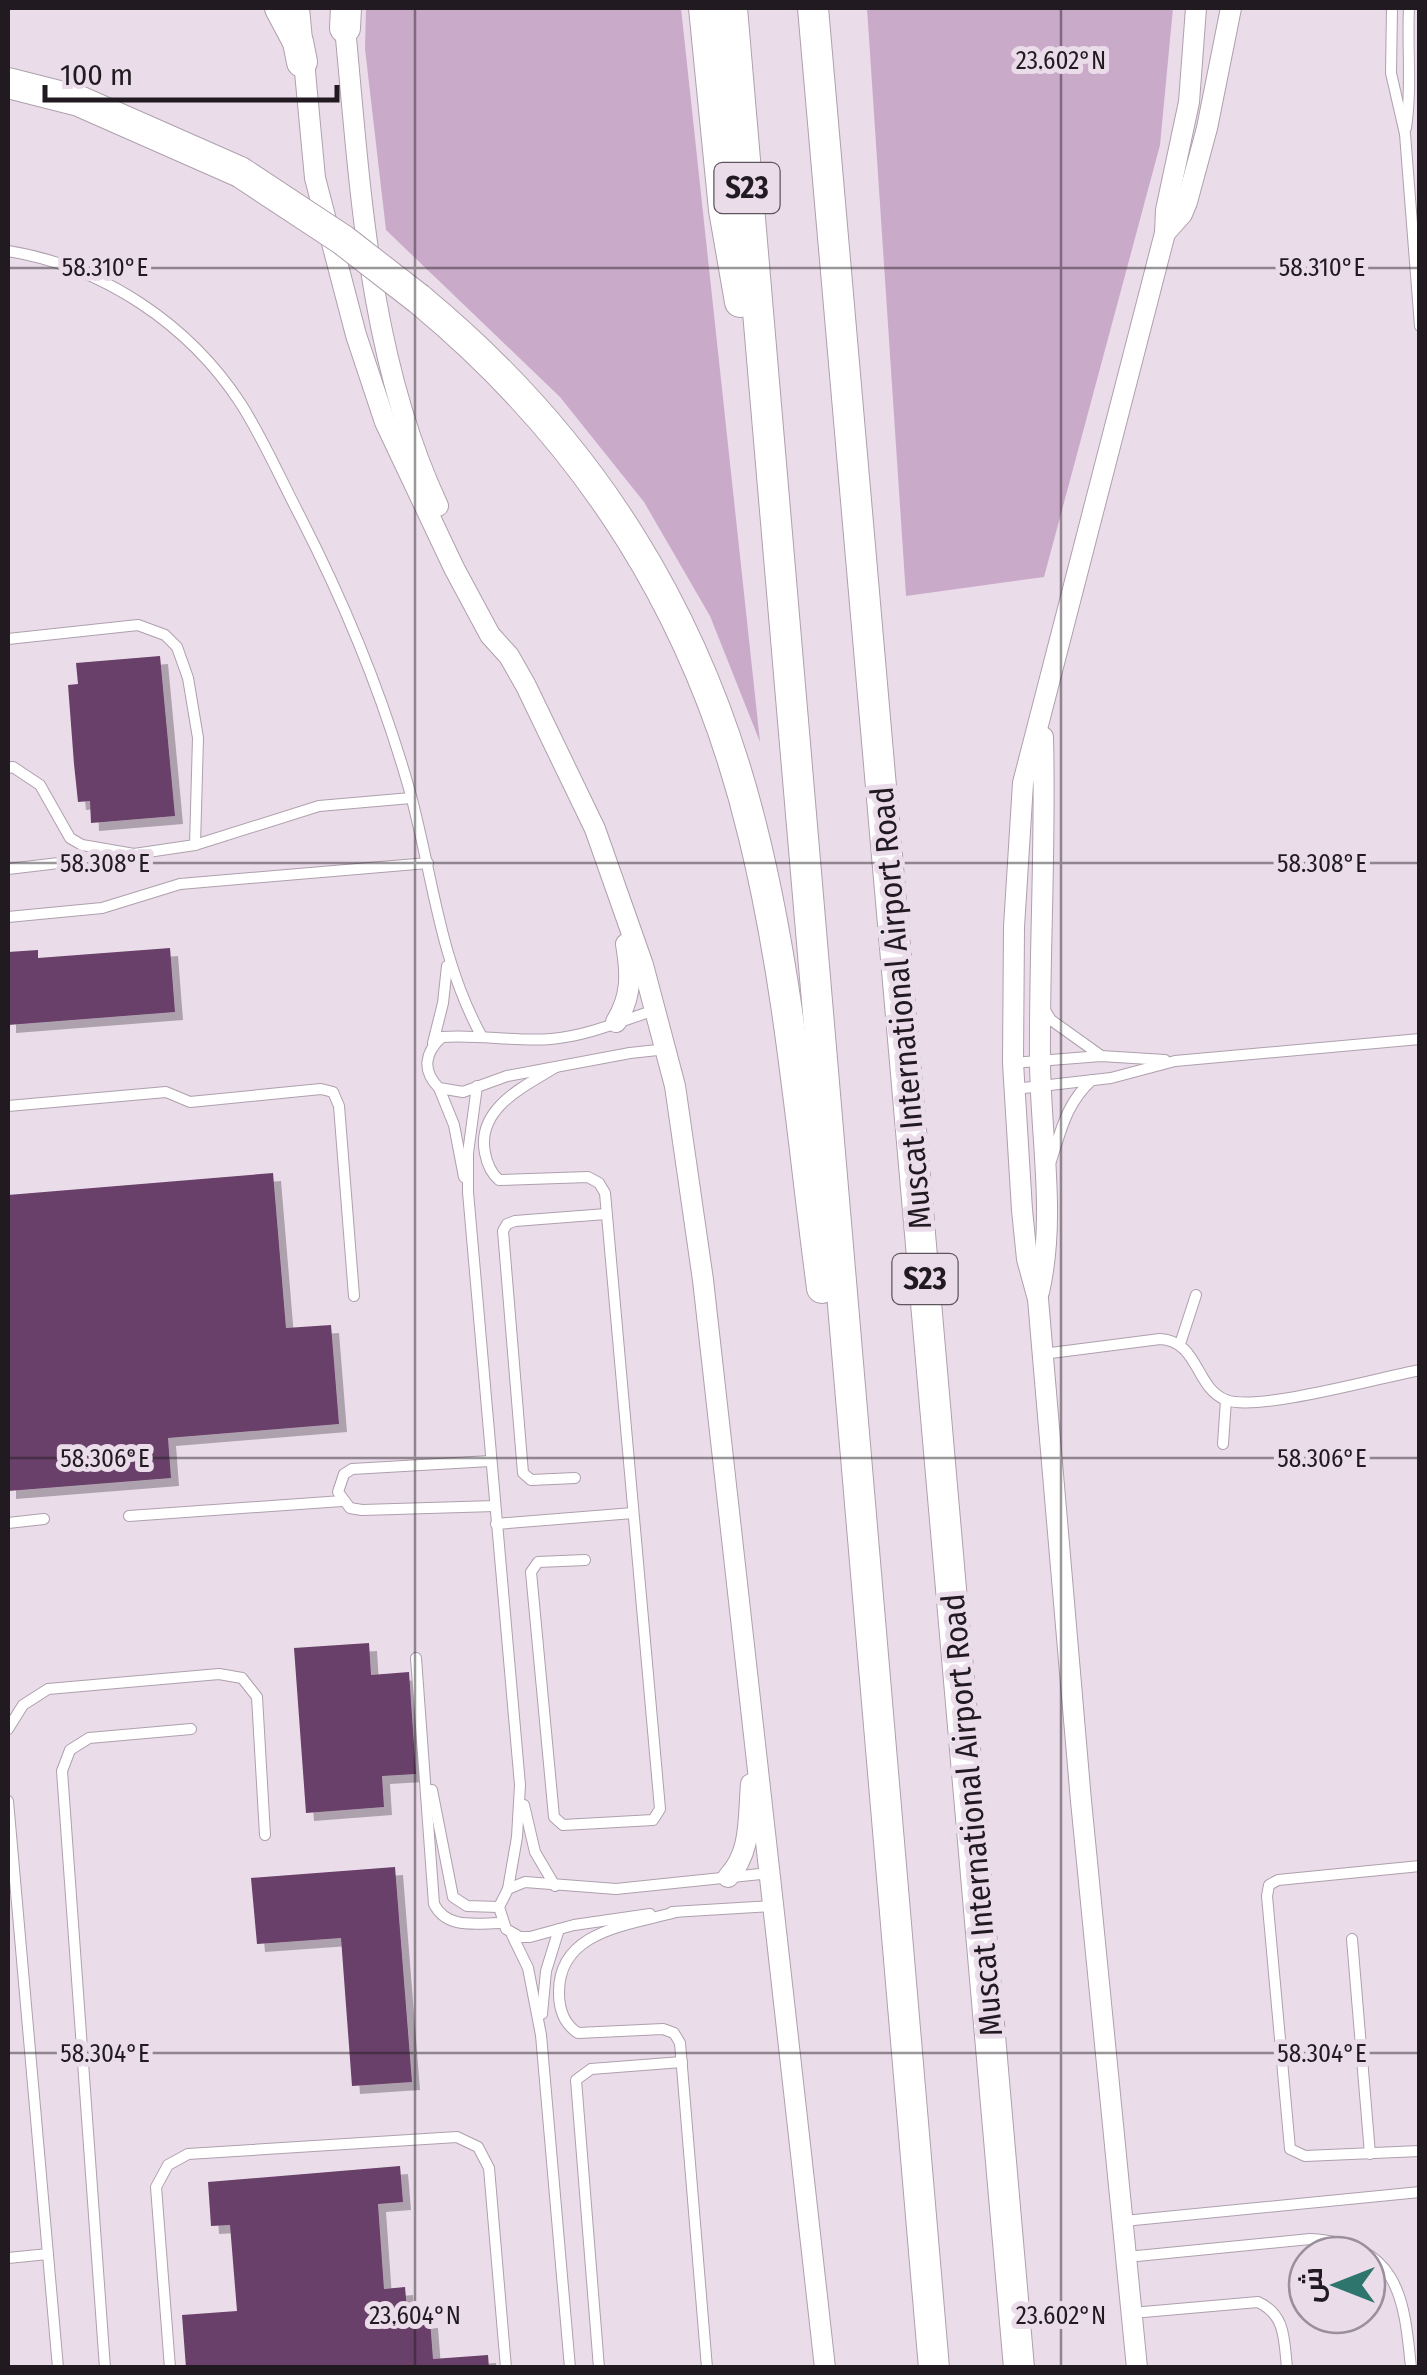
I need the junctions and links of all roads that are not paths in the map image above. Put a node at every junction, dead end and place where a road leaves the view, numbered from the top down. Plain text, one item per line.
1 (280, 8) edge
2 (298, 8) edge
3 (704, 8) edge
4 (732, 8) edge
5 (813, 8) edge
6 (825, 8) edge
7 (1196, 8) edge
8 (1231, 8) edge
9 (1392, 8) edge
10 (1408, 8) edge
11 (344, 14) edge
12 (302, 62) junction
13 (8, 83) edge
14 (1406, 134) junction
15 (829, 190) junction
16 (1166, 233) junction
17 (8, 251) edge
18 (1420, 326) edge
19 (762, 368) junction
20 (8, 638) edge
21 (509, 656) junction
22 (1042, 715) junction
23 (8, 768) edge
24 (411, 798) junction
25 (195, 846) junction
26 (134, 854) junction
27 (428, 863) junction
28 (8, 869) edge
29 (614, 878) junction
30 (8, 917) edge
31 (448, 960) junction
32 (1040, 1002) junction
33 (656, 1010) junction
34 (616, 1022) junction
35 (482, 1037) junction
36 (1420, 1039) edge
37 (432, 1045) junction
38 (667, 1049) junction
39 (1101, 1056) junction
40 (1040, 1061) junction
41 (1176, 1061) junction
42 (1014, 1063) junction
43 (556, 1067) junction
44 (1092, 1080) junction
45 (477, 1086) junction
46 (1040, 1086) junction
47 (439, 1088) junction
48 (1015, 1089) junction
49 (8, 1106) edge
50 (1045, 1181) junction
51 (468, 1192) junction
52 (606, 1214) junction
53 (1196, 1295) dead end
54 (354, 1296) dead end
55 (1038, 1299) junction
56 (1180, 1344) junction
57 (1043, 1354) junction
58 (1420, 1370) edge
59 (1226, 1400) junction
60 (1223, 1444) dead end
61 (490, 1461) junction
62 (574, 1478) dead end
63 (342, 1501) junction
64 (495, 1506) junction
65 (633, 1514) junction
66 (129, 1516) dead end
67 (44, 1519) dead end
68 (8, 1522) edge
69 (496, 1524) junction
70 (585, 1560) dead end
71 (416, 1658) dead end
72 (877, 1704) junction
73 (8, 1729) edge
74 (191, 1729) dead end
75 (755, 1738) junction
76 (424, 1745) junction
77 (520, 1785) junction
78 (8, 1801) edge
79 (265, 1835) dead end
80 (1420, 1866) edge
81 (770, 1873) junction
82 (728, 1877) junction
83 (555, 1886) junction
84 (508, 1889) junction
85 (499, 1906) junction
86 (774, 1906) junction
87 (676, 1912) junction
88 (502, 1922) junction
89 (559, 1928) junction
90 (511, 1933) junction
91 (1352, 1939) dead end
92 (24, 1981) junction
93 (8, 1982) edge
94 (541, 2035) junction
95 (682, 2062) junction
96 (1420, 2151) edge
97 (1370, 2154) junction
98 (1420, 2192) edge
99 (1124, 2221) junction
100 (48, 2254) junction
101 (1127, 2257) junction
102 (8, 2258) edge
103 (1132, 2313) junction
104 (58, 2368) edge
105 (105, 2368) edge
106 (170, 2368) edge
107 (506, 2368) edge
108 (570, 2368) edge
109 (599, 2368) edge
110 (707, 2368) edge
111 (825, 2368) edge
112 (934, 2368) edge
113 (1018, 2368) edge
114 (1137, 2368) edge
115 (1287, 2368) edge
116 (1411, 2368) edge

1 - 12 main road
2 - 12 street
3 - 19 main road
4 - 19 main road, S23
5 - 15 main road, Muscat International Airport Road / S23
6 - 15 main road
7 - 16 street
8 - 16 street
9 - 14 lane
10 - 14 lane
11 - 21 street
12 - 21 street
13 - 72 main road, bridge
14 - 18 lane
15 - 113 main road, Muscat International Airport Road / S23
16 - 22 street
17 - 24 lane
19 - 72 main road, S23
20 - 25 lane
21 - 29 street
22 - 32 street
22 - 42 street
23 - 26 lane
24 - 25 lane
24 - 27 lane
25 - 26 lane
26 - 28 lane
27 - 30 lane
27 - 31 lane
29 - 33 street
29 - 34 street
31 - 35 lane
31 - 37 lane
32 - 39 lane
32 - 40 street
33 - 34 lane
33 - 38 street
34 - 35 lane
35 - 37 lane
36 - 41 lane
37 - 47 lane
38 - 43 lane
38 - 75 street
39 - 40 lane
39 - 41 lane
40 - 42 lane
40 - 46 street
41 - 44 lane
42 - 48 street
43 - 45 lane
43 - 52 lane
44 - 46 lane
44 - 50 lane
45 - 47 lane
45 - 51 lane
46 - 48 lane
46 - 50 street
47 - 51 lane
48 - 55 street
49 - 54 lane
50 - 55 street
51 - 61 lane
52 - 62 lane
52 - 65 lane
53 - 56 lane
55 - 57 street
56 - 57 lane
56 - 59 lane
57 - 99 street
58 - 59 lane
59 - 60 lane
61 - 63 lane
61 - 64 lane
63 - 64 lane
63 - 66 lane
64 - 69 lane
65 - 69 lane
65 - 70 lane
67 - 68 lane
69 - 77 lane
71 - 76 lane
72 - 112 main road, S23
73 - 79 lane
74 - 105 lane
75 - 81 street
75 - 82 street
76 - 85 lane
76 - 88 lane
77 - 83 lane
77 - 84 lane
78 - 92 lane
80 - 97 lane
81 - 82 lane
81 - 86 street
82 - 83 lane
83 - 84 lane
84 - 85 lane
85 - 88 lane
86 - 87 lane
86 - 111 street
87 - 89 lane
87 - 95 lane
88 - 90 lane
89 - 90 lane
89 - 94 lane
90 - 94 lane
91 - 97 lane
92 - 93 lane
92 - 100 lane
94 - 108 lane
95 - 109 lane
95 - 110 lane
96 - 97 lane
98 - 99 lane
99 - 101 street
100 - 102 lane
100 - 104 lane
101 - 103 street
101 - 116 lane
103 - 114 street
103 - 115 lane
106 - 107 lane

